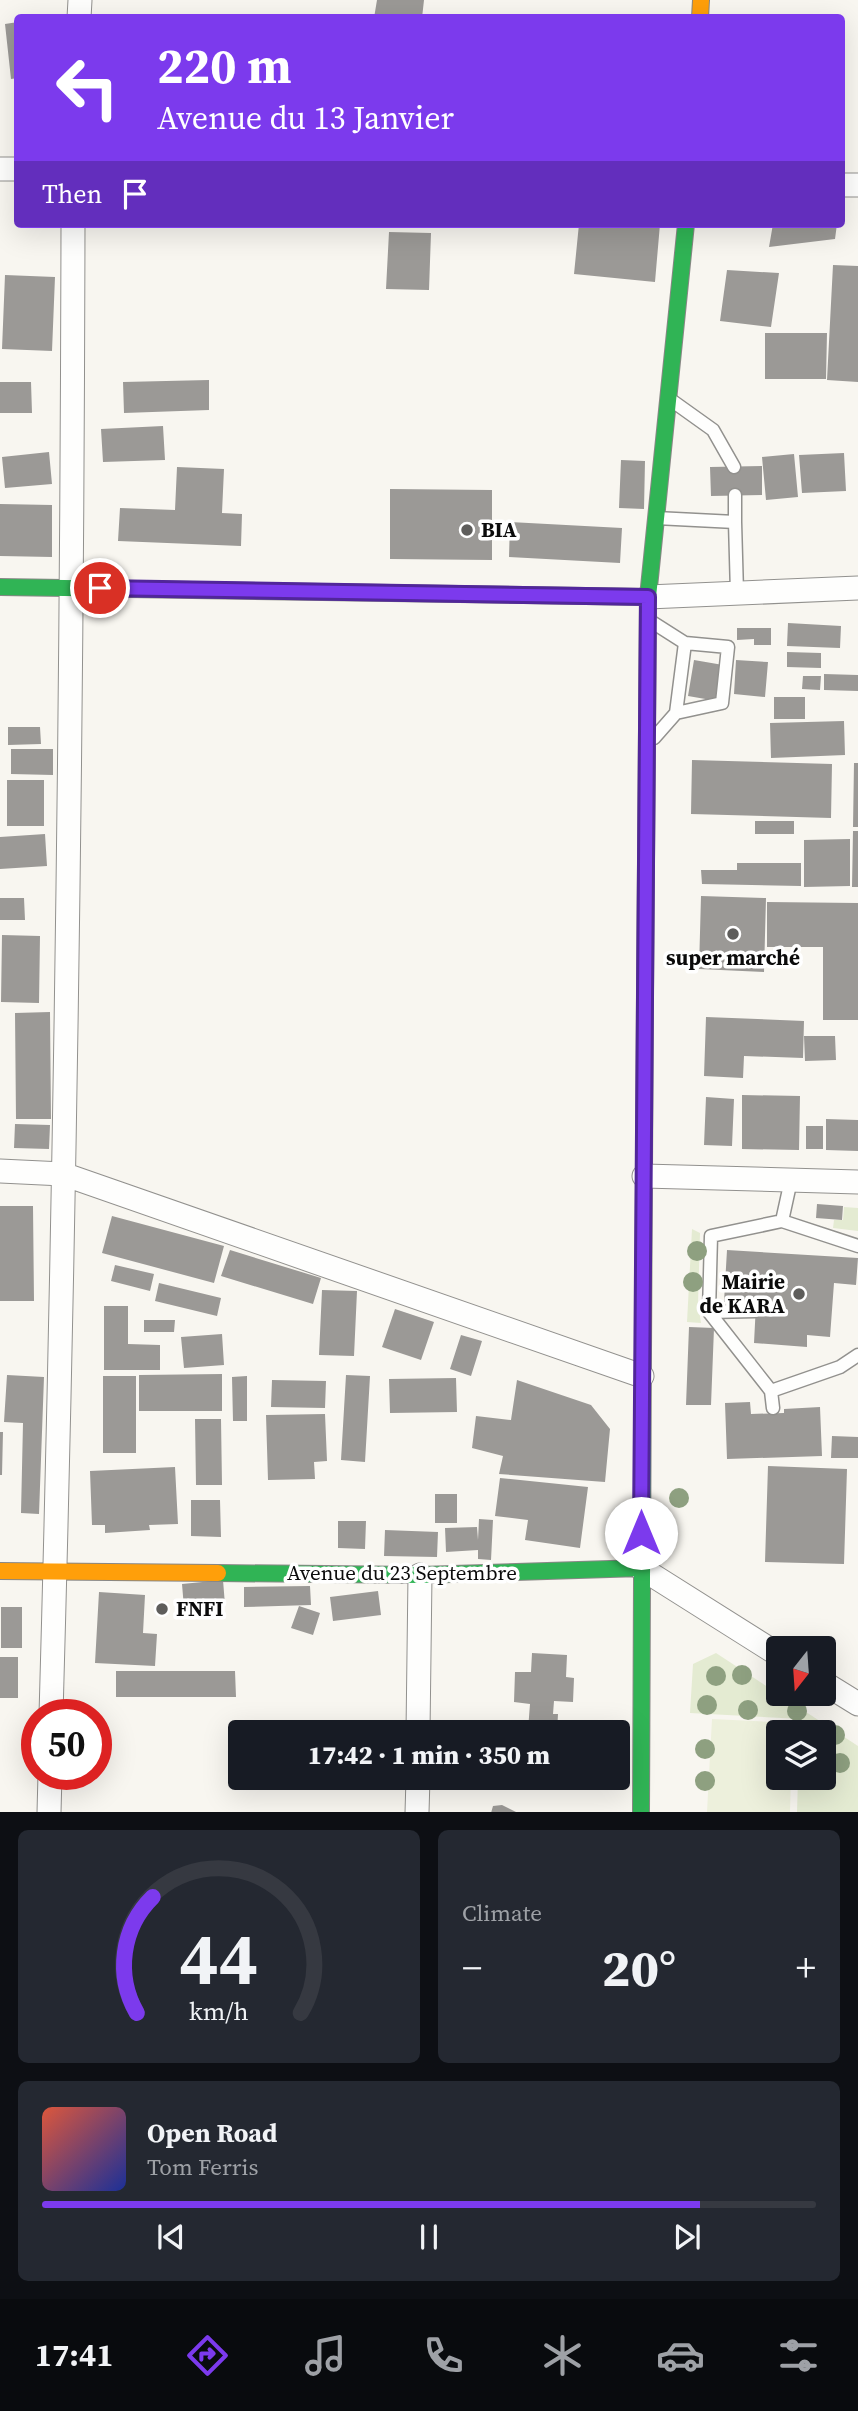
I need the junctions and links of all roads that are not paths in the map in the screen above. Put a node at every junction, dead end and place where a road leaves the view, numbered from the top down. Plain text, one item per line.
1 (73, 228) edge
2 (687, 228) edge
3 (668, 398) junction
4 (734, 467) dead end
5 (734, 495) dead end
6 (656, 518) junction
7 (735, 522) junction
8 (0, 587) edge
9 (72, 588) junction
10 (858, 589) edge
11 (737, 593) junction
12 (648, 608) junction
13 (685, 643) junction
14 (676, 713) junction
15 (647, 747) junction
16 (0, 1171) edge
17 (63, 1174) junction
18 (644, 1177) junction
19 (791, 1180) junction
20 (858, 1182) edge
21 (782, 1221) junction
22 (858, 1246) edge
23 (734, 1303) dead end
24 (709, 1312) junction
25 (858, 1355) edge
26 (642, 1376) junction
27 (771, 1391) junction
28 (773, 1408) dead end
29 (641, 1569) junction
30 (0, 1570) edge
31 (55, 1571) junction
32 (420, 1575) junction
33 (766, 1647) edge
34 (836, 1690) edge
35 (51, 1699) edge
36 (858, 1704) edge
37 (418, 1720) edge
38 (49, 1790) edge
39 (418, 1790) edge
40 (48, 1812) edge
41 (417, 1812) edge
42 (641, 1812) edge

1 - 9 street
2 - 3 main road
3 - 4 lane
3 - 6 main road
5 - 7 lane
6 - 7 lane
6 - 12 main road
7 - 11 lane
8 - 9 main road
9 - 12 main road
9 - 17 street
10 - 11 street
11 - 12 street
12 - 13 lane
12 - 15 main road
13 - 14 lane
13 - 14 lane
14 - 15 lane
15 - 18 main road
16 - 17 street
17 - 26 street
17 - 31 street
18 - 19 street
18 - 26 main road
19 - 20 street
19 - 21 lane
21 - 22 lane
21 - 24 lane
23 - 24 lane
24 - 27 lane
25 - 27 lane
26 - 29 main road
27 - 28 lane
29 - 32 main road, Avenue du 23 Septembre
29 - 33 street
29 - 42 main road
30 - 31 main road, Avenue du 23 Septembre
31 - 32 main road, Avenue du 23 Septembre
31 - 35 street
32 - 37 street
34 - 36 street
38 - 40 street
39 - 41 street

